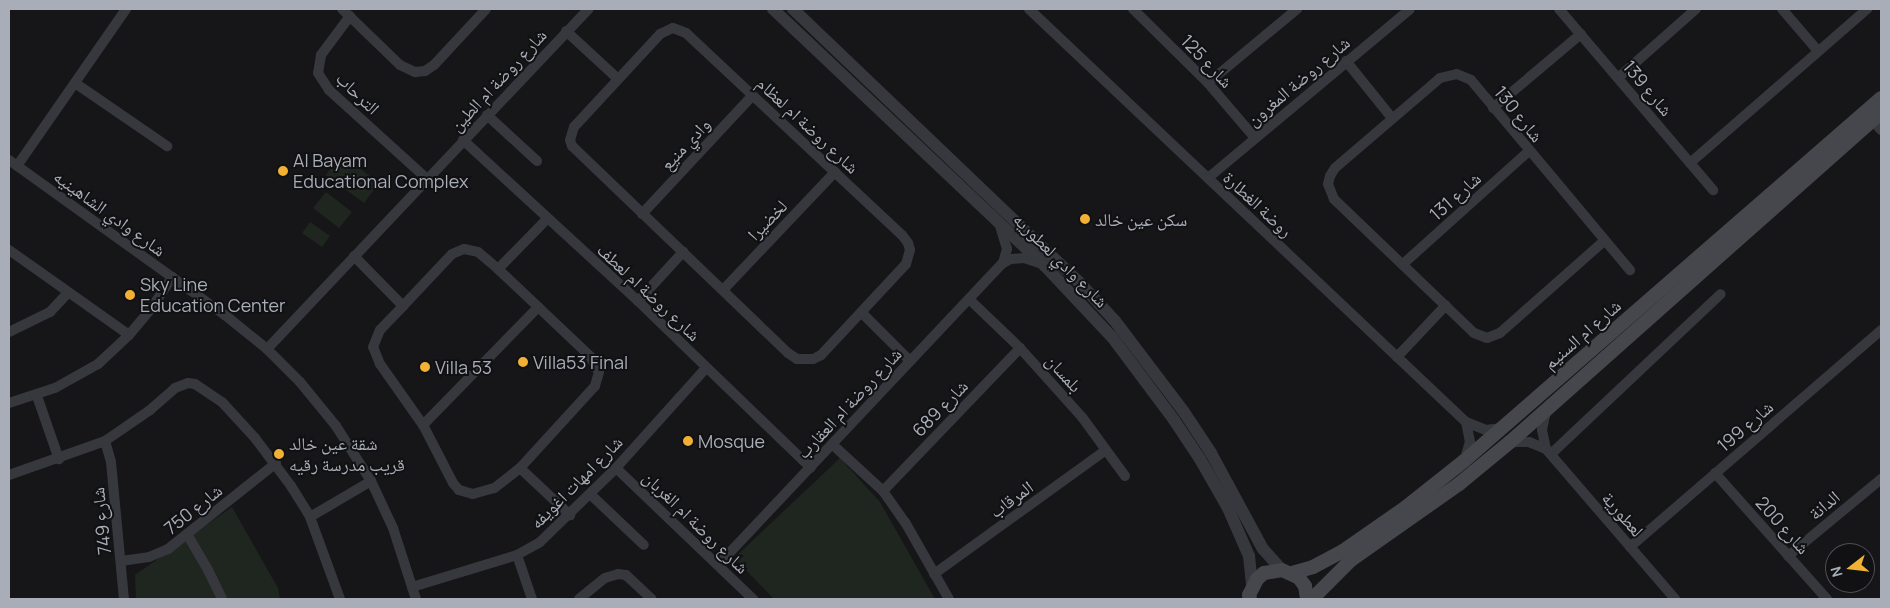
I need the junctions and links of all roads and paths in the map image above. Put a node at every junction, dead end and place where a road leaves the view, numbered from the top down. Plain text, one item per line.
1 (126, 9) edge
2 (342, 9) edge
3 (486, 9) edge
4 (588, 9) edge
5 (773, 9) edge
6 (793, 9) edge
7 (1029, 9) edge
8 (1133, 9) edge
9 (1296, 9) edge
10 (1410, 9) edge
11 (1559, 9) edge
12 (1696, 9) edge
13 (1782, 9) edge
14 (1867, 9) edge
15 (1398, 12) edge
16 (350, 16) junction
17 (566, 31) junction
18 (1580, 34) junction
19 (1818, 51) junction
20 (1346, 61) junction
21 (617, 78) junction
22 (1618, 78) junction
23 (75, 83) junction
24 (1208, 83) junction
25 (752, 96) junction
26 (1881, 98) edge
27 (1493, 108) junction
28 (487, 115) junction
29 (1392, 118) junction
30 (1878, 121) edge
31 (1255, 138) junction
32 (463, 140) junction
33 (166, 146) dead end
34 (1529, 151) junction
35 (537, 161) dead end
36 (13, 163) edge
37 (1690, 163) junction
38 (835, 172) junction
39 (1208, 178) junction
40 (428, 179) junction
41 (1713, 190) dead end
42 (642, 214) junction
43 (996, 218) junction
44 (547, 219) junction
45 (1604, 240) junction
46 (9, 250) edge
47 (683, 252) junction
48 (354, 256) junction
49 (1003, 263) junction
50 (1403, 264) junction
51 (1045, 266) junction
52 (498, 269) junction
53 (1630, 270) dead end
54 (172, 277) junction
55 (723, 290) junction
56 (68, 293) junction
57 (1721, 294) dead end
58 (970, 300) junction
59 (638, 301) junction
60 (1446, 305) junction
61 (403, 306) junction
62 (538, 307) junction
63 (862, 313) junction
64 (1881, 330) edge
65 (9, 332) edge
66 (129, 335) junction
67 (267, 348) junction
68 (1020, 348) junction
69 (1397, 357) junction
70 (910, 361) junction
71 (706, 368) junction
72 (37, 396) junction
73 (9, 403) edge
74 (1546, 411) junction
75 (1466, 422) junction
76 (423, 424) junction
77 (1505, 427) junction
78 (105, 441) junction
79 (1510, 442) junction
80 (833, 445) junction
81 (1106, 450) junction
82 (1548, 452) junction
83 (59, 459) junction
84 (1464, 461) junction
85 (276, 463) junction
86 (520, 468) junction
87 (616, 468) junction
88 (811, 468) junction
89 (1715, 473) junction
90 (9, 475) edge
91 (1125, 476) dead end
92 (371, 481) junction
93 (1880, 483) edge
94 (883, 491) junction
95 (590, 494) junction
96 (570, 514) junction
97 (310, 517) junction
98 (187, 534) junction
99 (644, 544) dead end
100 (1630, 547) junction
101 (517, 555) junction
102 (1788, 556) junction
103 (121, 561) junction
104 (718, 565) junction
105 (1287, 571) junction
106 (934, 574) junction
107 (412, 587) junction
108 (1249, 595) edge
109 (124, 599) edge
110 (222, 599) edge
111 (340, 599) edge
112 (416, 599) edge
113 (532, 599) edge
114 (579, 599) edge
115 (652, 599) edge
116 (753, 599) edge
117 (948, 599) edge
118 (1307, 599) edge
119 (1312, 599) edge
120 (1675, 599) edge
121 (1826, 599) edge

1 - 23 street
2 - 16 street
3 - 16 street
4 - 17 street, شارع روضة ام الطين
5 - 43 street, شارع وادي لعطوريه
6 - 105 street, شارع وادي لعطوريه
7 - 39 street, روضة الغطارة
8 - 24 street, شارع 125
9 - 24 street
10 - 15 street, شارع روضة المغرون
11 - 18 street, شارع 139
12 - 22 street
13 - 19 street
14 - 19 street
15 - 20 street, شارع روضة المغرون
16 - 40 street, الترحاب
17 - 21 street
17 - 28 street, شارع روضة ام الطين
18 - 22 street, شارع 139
18 - 27 street
19 - 37 street
20 - 29 street
20 - 31 street, شارع روضة المغرون
21 - 25 street, شارع روضة ام لعظام
21 - 42 street, شارع روضة ام لعظام
22 - 37 street, شارع 139
23 - 33 street
23 - 36 street
24 - 31 street, شارع 125
25 - 38 street, شارع روضة ام لعظام
25 - 42 street, وادي منيع
26 - 77 main road, شارع ام السنيم
27 - 29 street, شارع 130
27 - 34 street, شارع 130
28 - 32 street, شارع روضة ام الطين
28 - 35 street
29 - 50 street, شارع 130
30 - 74 main road, شارع ام السنيم
31 - 39 street, شارع روضة المغرون
32 - 40 street, شارع روضة ام الطين
32 - 44 street, شارع روضة ام لعطف
34 - 45 street, شارع 130
34 - 50 street, شارع 131
36 - 54 street, شارع وادي الشاهينيه
37 - 41 street, شارع 139
38 - 55 street, لخضيرا
38 - 63 street, شارع روضة ام لعظام
39 - 69 street, روضة الغطارة
40 - 48 street, شارع روضة ام الطين
42 - 47 street, شارع روضة ام لعظام
43 - 49 street
43 - 51 street, شارع وادي لعطوريه
44 - 52 street
44 - 59 street, شارع روضة ام لعطف
45 - 53 street, شارع 130
45 - 60 street, شارع 130
46 - 56 street
47 - 55 street, شارع روضة ام لعظام
47 - 59 street
48 - 61 street
48 - 67 street, شارع روضة ام الطين
49 - 51 street
49 - 58 street, شارع روضة ام العقارب
50 - 60 street, شارع 130
51 - 108 street, شارع وادي لعطوريه
52 - 61 street
52 - 62 street
54 - 66 street
54 - 67 street, شارع وادي الشاهينيه
55 - 63 street, شارع روضة ام لعظام
56 - 65 street
56 - 66 street
57 - 82 street
58 - 68 street, بلمسان
58 - 70 street, شارع روضة ام العقارب
59 - 71 street, شارع روضة ام لعطف
60 - 69 street
61 - 76 street
62 - 76 street
62 - 86 street
63 - 70 street
64 - 89 street, شارع 199
66 - 72 street
67 - 92 street, شارع وادي الشاهينيه
68 - 81 street, بلمسان
68 - 94 street, شارع 689
69 - 75 street, روضة الغطارة
70 - 80 street, شارع روضة ام العقارب
71 - 87 street, شارع امهات اغويفه
71 - 88 street, شارع روضة ام لعطف
72 - 73 street
72 - 83 street
74 - 79 main road, شارع ام السنيم
74 - 82 street
75 - 77 street, روضة الغطارة
75 - 84 street
76 - 86 street
77 - 84 main road, شارع ام السنيم
78 - 83 street
78 - 85 street
78 - 103 street, شارع 749
79 - 82 street
79 - 119 main road, شارع ام السنيم
80 - 88 street, شارع روضة ام العقارب
80 - 94 street
81 - 91 street, بلمسان
81 - 106 street, المرقاب
82 - 100 street, لعطورية
83 - 90 street
84 - 105 main road, شارع ام السنيم
85 - 97 street
85 - 98 street, شارع 750
86 - 96 street
87 - 95 street, شارع امهات اغويفه
87 - 104 street, شارع روضة ام الغربان
88 - 104 street, شارع روضة ام العقارب
89 - 100 street, شارع 199
89 - 102 street, شارع 200
92 - 97 street
92 - 107 street, شارع وادي الشاهينيه
93 - 102 street, الدانة
94 - 106 street
95 - 96 street, شارع امهات اغويفه
95 - 99 street
96 - 101 street, شارع امهات اغويفه
97 - 111 street
98 - 103 street, شارع 750
98 - 110 street
100 - 120 street, لعطورية
101 - 107 street, شارع امهات اغويفه
101 - 113 street
102 - 121 street, شارع 200
103 - 109 street, شارع 749
104 - 116 street, شارع روضة ام الغربان
105 - 108 main road, شارع ام السنيم
105 - 118 main road
106 - 117 street
107 - 112 street, شارع وادي الشاهينيه
114 - 115 street

